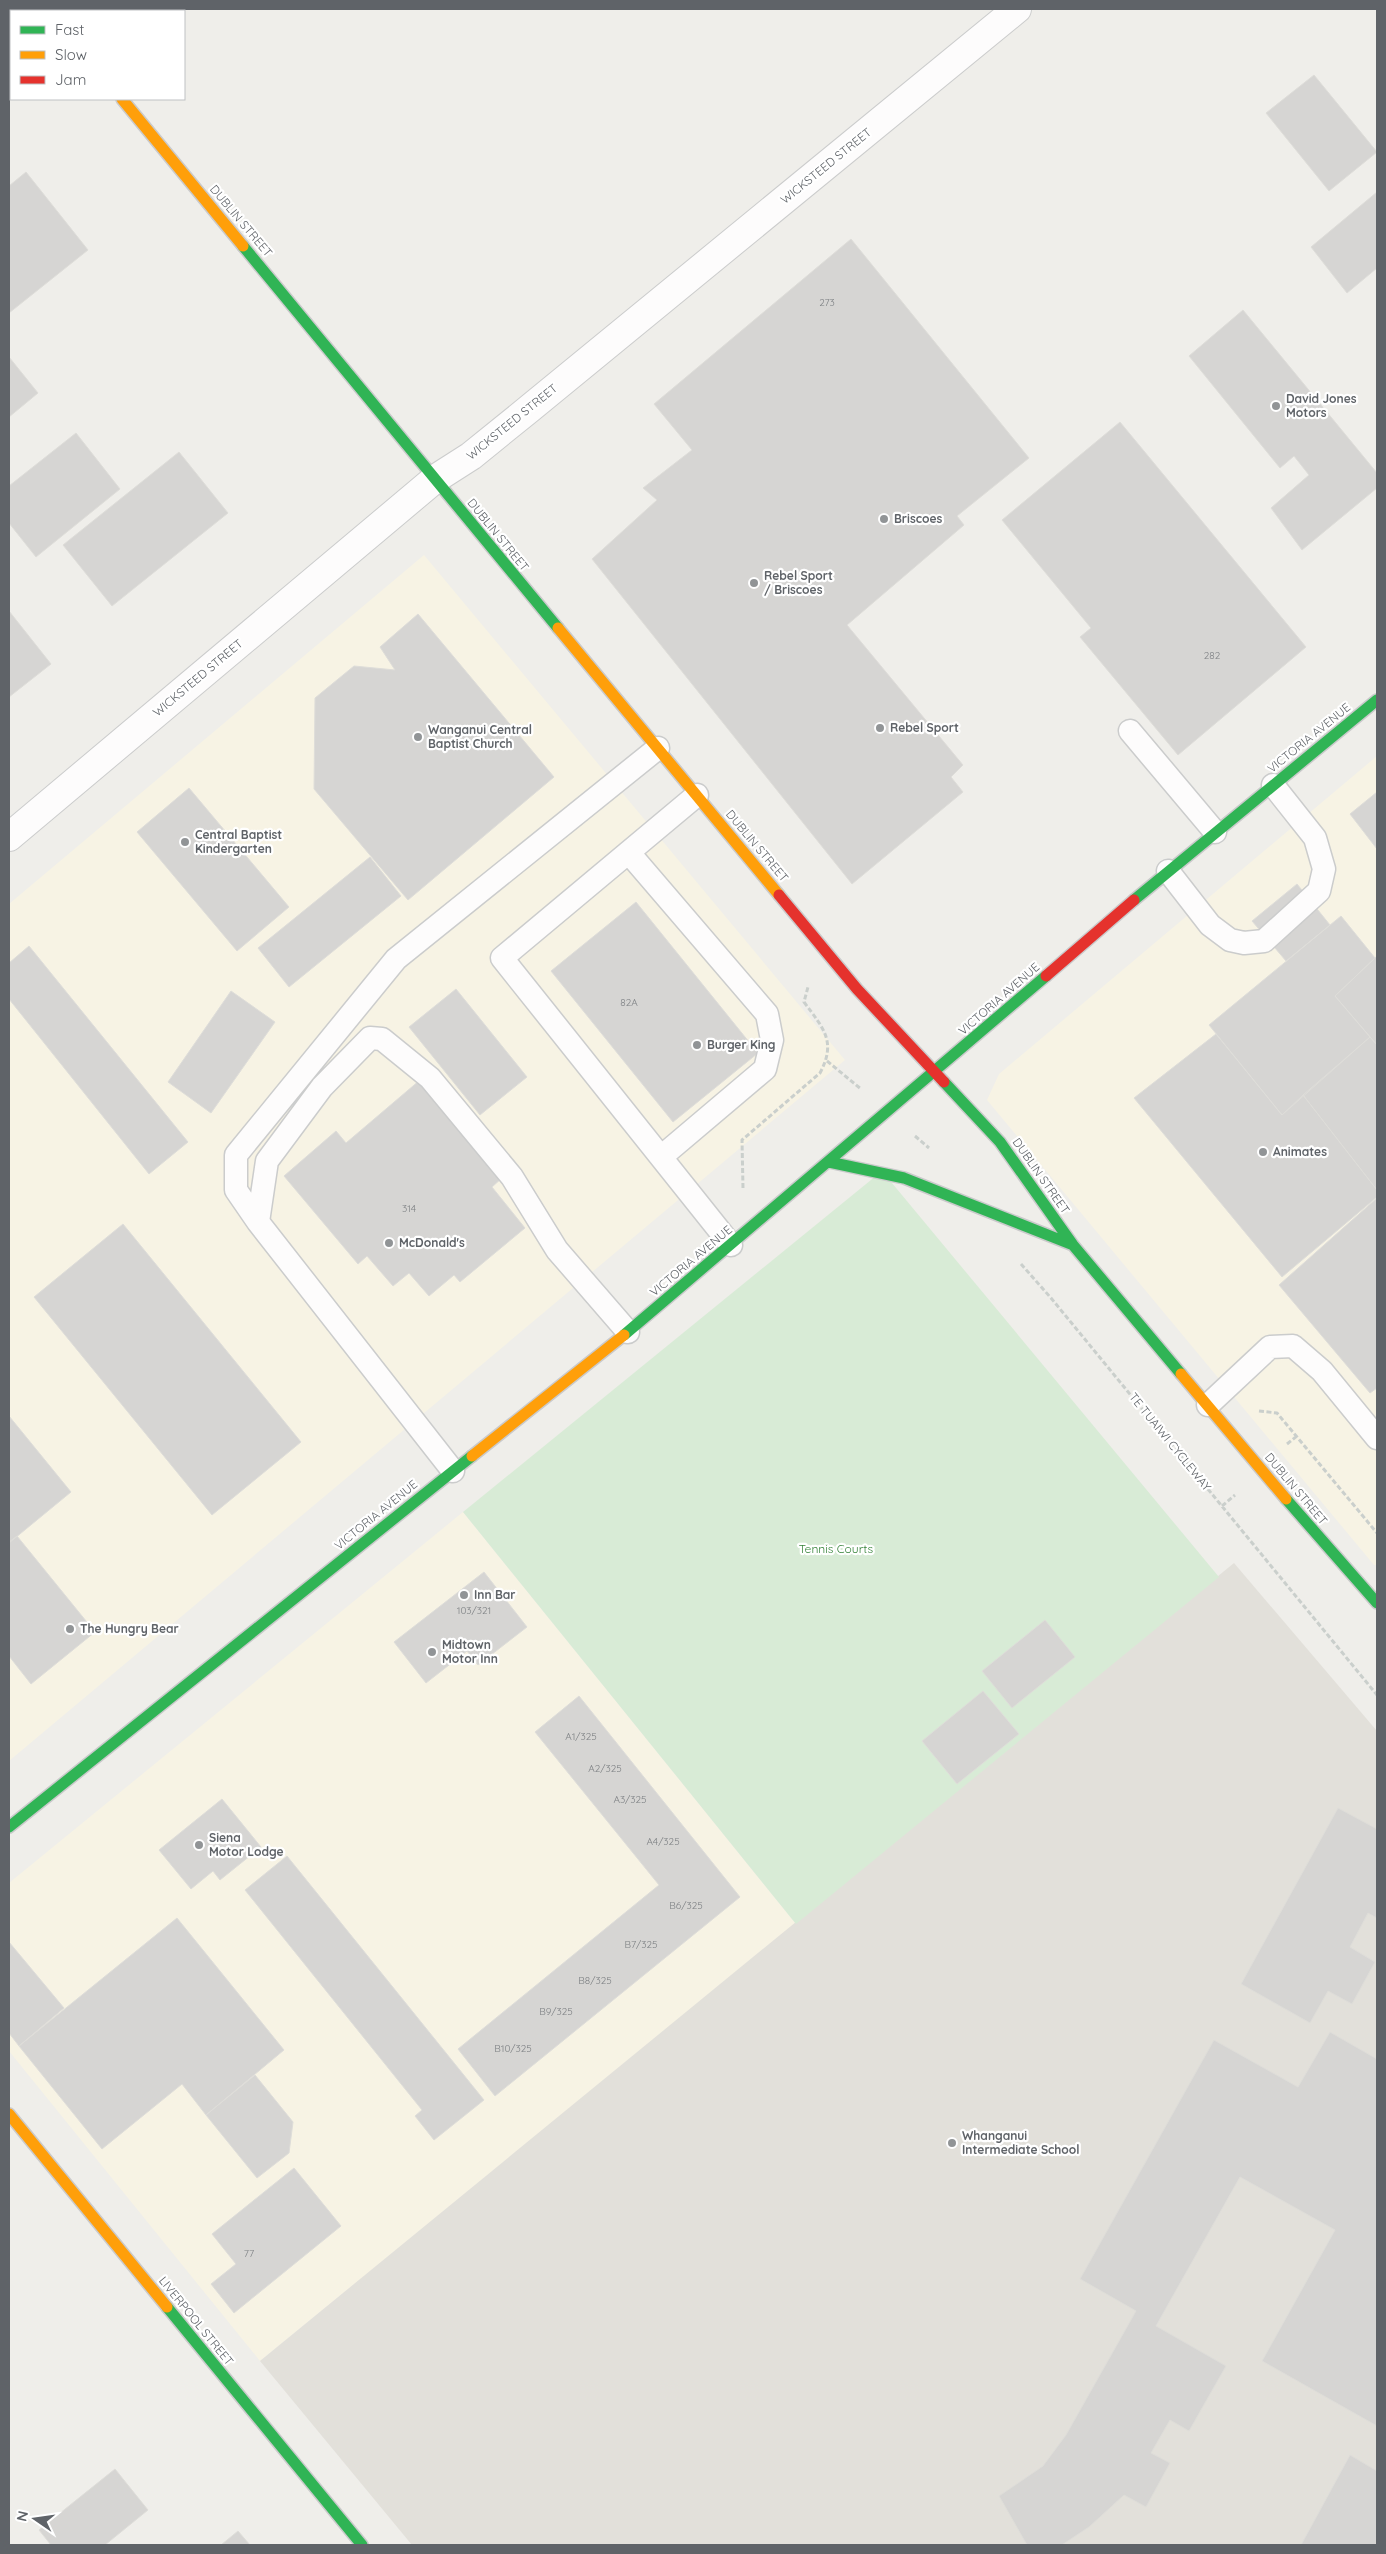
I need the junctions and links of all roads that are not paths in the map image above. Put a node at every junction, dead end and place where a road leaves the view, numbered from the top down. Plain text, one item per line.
1 (1017, 9) edge
2 (123, 100) edge
3 (435, 479) junction
4 (1377, 700) edge
5 (1130, 731) dead end
6 (658, 748) junction
7 (1273, 785) junction
8 (697, 795) junction
9 (1215, 832) junction
10 (9, 838) edge
11 (629, 852) junction
12 (1168, 871) junction
13 (935, 1072) junction
14 (661, 1157) junction
15 (829, 1162) junction
16 (258, 1222) junction
17 (731, 1245) junction
18 (1073, 1245) junction
19 (628, 1332) junction
20 (1208, 1405) junction
21 (1377, 1438) edge
22 (453, 1472) junction
23 (1377, 1603) edge
24 (9, 1827) edge
25 (9, 2114) edge
26 (362, 2545) edge

1 - 3 street, WICKSTEED STREET
2 - 3 main road, DUBLIN STREET
3 - 6 main road, DUBLIN STREET
3 - 10 street, WICKSTEED STREET
4 - 7 main road, VICTORIA AVENUE
5 - 9 lane
6 - 8 main road, DUBLIN STREET
6 - 16 lane
7 - 9 main road, VICTORIA AVENUE
7 - 12 lane
8 - 11 lane
8 - 13 main road, DUBLIN STREET
9 - 12 main road, VICTORIA AVENUE
11 - 14 lane
11 - 14 lane
12 - 13 main road, VICTORIA AVENUE
13 - 15 main road, VICTORIA AVENUE
13 - 18 main road, DUBLIN STREET
14 - 17 lane
15 - 17 main road, VICTORIA AVENUE
15 - 18 main road
16 - 19 lane
16 - 22 lane
17 - 19 main road, VICTORIA AVENUE
18 - 20 main road, DUBLIN STREET
19 - 22 main road, VICTORIA AVENUE
20 - 21 lane
20 - 23 main road, DUBLIN STREET
22 - 24 main road, VICTORIA AVENUE
25 - 26 main road, LIVERPOOL STREET

